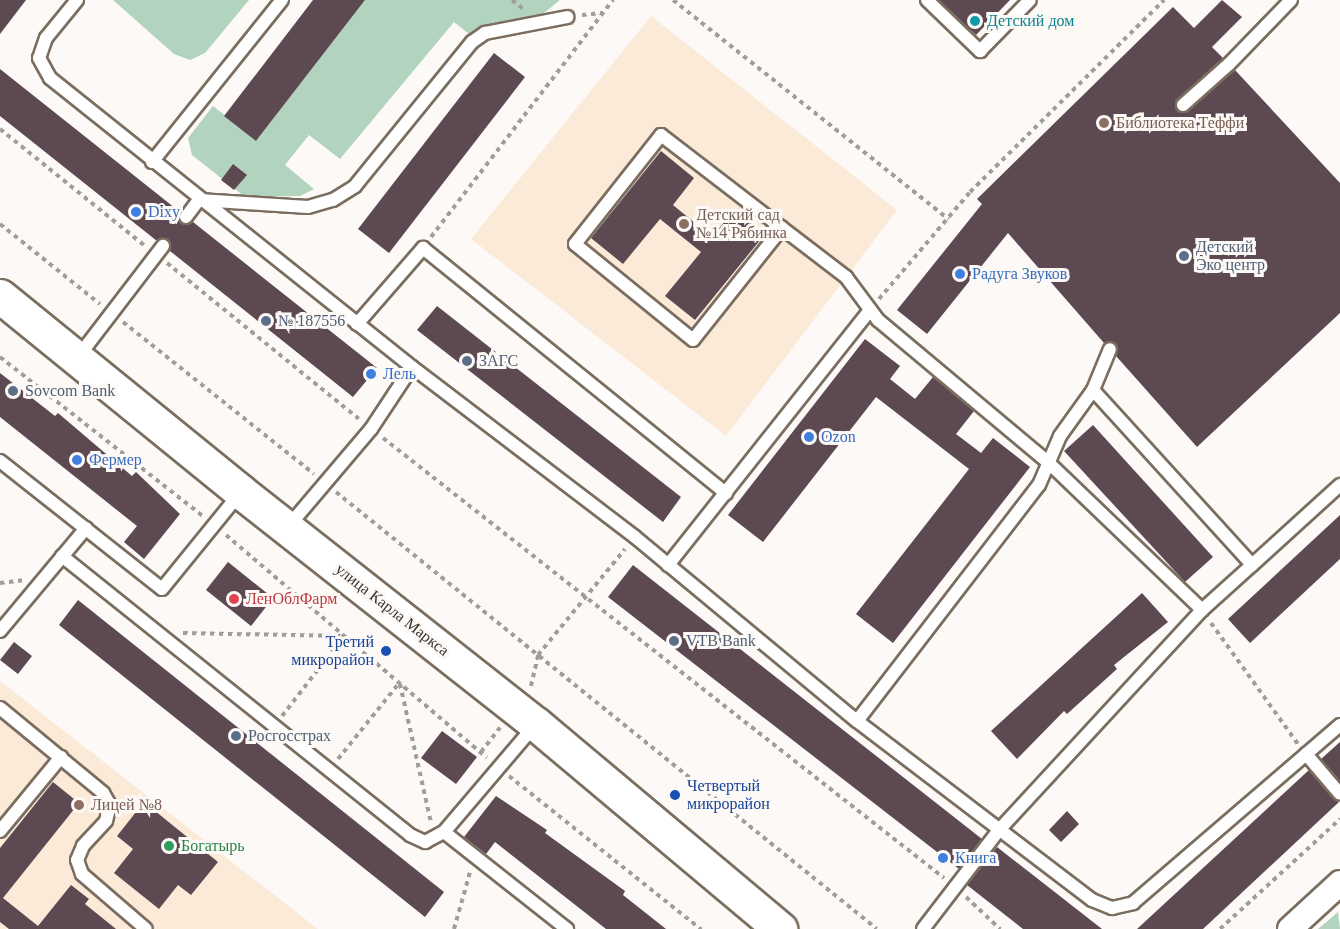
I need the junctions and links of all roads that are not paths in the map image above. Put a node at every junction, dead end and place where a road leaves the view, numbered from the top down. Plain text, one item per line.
1 (77, 0) edge
2 (282, 0) edge
3 (927, 0) edge
4 (1030, 0) edge
5 (1292, 0) edge
6 (567, 17) road end
7 (1183, 105) dead end
8 (152, 162) junction
9 (199, 200) junction
10 (186, 217) dead end
11 (782, 228) junction
12 (160, 250) road end
13 (0, 296) edge
14 (870, 310) junction
15 (357, 324) junction
16 (1110, 349) dead end
17 (76, 360) junction
18 (412, 367) junction
19 (1093, 390) junction
20 (0, 461) edge
21 (1050, 464) junction
22 (1340, 485) edge
23 (241, 492) junction
24 (726, 492) junction
25 (86, 528) junction
26 (287, 528) junction
27 (62, 556) junction
28 (668, 565) junction
29 (1252, 565) junction
30 (1202, 610) junction
31 (0, 631) edge
32 (0, 708) edge
33 (526, 716) junction
34 (857, 721) junction
35 (1340, 725) edge
36 (1306, 754) junction
37 (61, 757) junction
38 (1340, 794) edge
39 (999, 830) junction
40 (0, 831) edge
41 (439, 835) junction
42 (1340, 883) edge
43 (146, 929) edge
44 (567, 929) edge
45 (780, 929) edge
46 (923, 929) edge
47 (1290, 929) edge

1 - 8 lane
2 - 8 lane
3 - 4 lane
5 - 7 lane
6 - 9 lane
8 - 9 lane
9 - 10 lane
9 - 15 lane
11 - 11 lane
11 - 14 lane
12 - 17 lane
13 - 17 main road, улица Карла Маркса
14 - 21 lane
14 - 24 lane
15 - 18 lane
15 - 24 lane
16 - 19 lane
17 - 23 main road, улица Карла Маркса
18 - 26 lane
18 - 28 lane
19 - 21 lane
19 - 29 lane
20 - 25 lane
21 - 30 lane
21 - 34 lane
22 - 29 lane
23 - 25 lane
23 - 26 main road, улица Карла Маркса
24 - 28 lane
25 - 27 lane
26 - 33 main road, улица Карла Маркса
27 - 31 lane
27 - 41 lane
28 - 34 lane
29 - 30 lane
30 - 39 lane
32 - 37 lane
33 - 41 lane
33 - 45 main road, улица Карла Маркса
34 - 39 lane
35 - 36 lane
36 - 38 lane
36 - 39 lane
37 - 40 lane
37 - 43 lane
39 - 46 lane
41 - 44 lane
42 - 47 street

